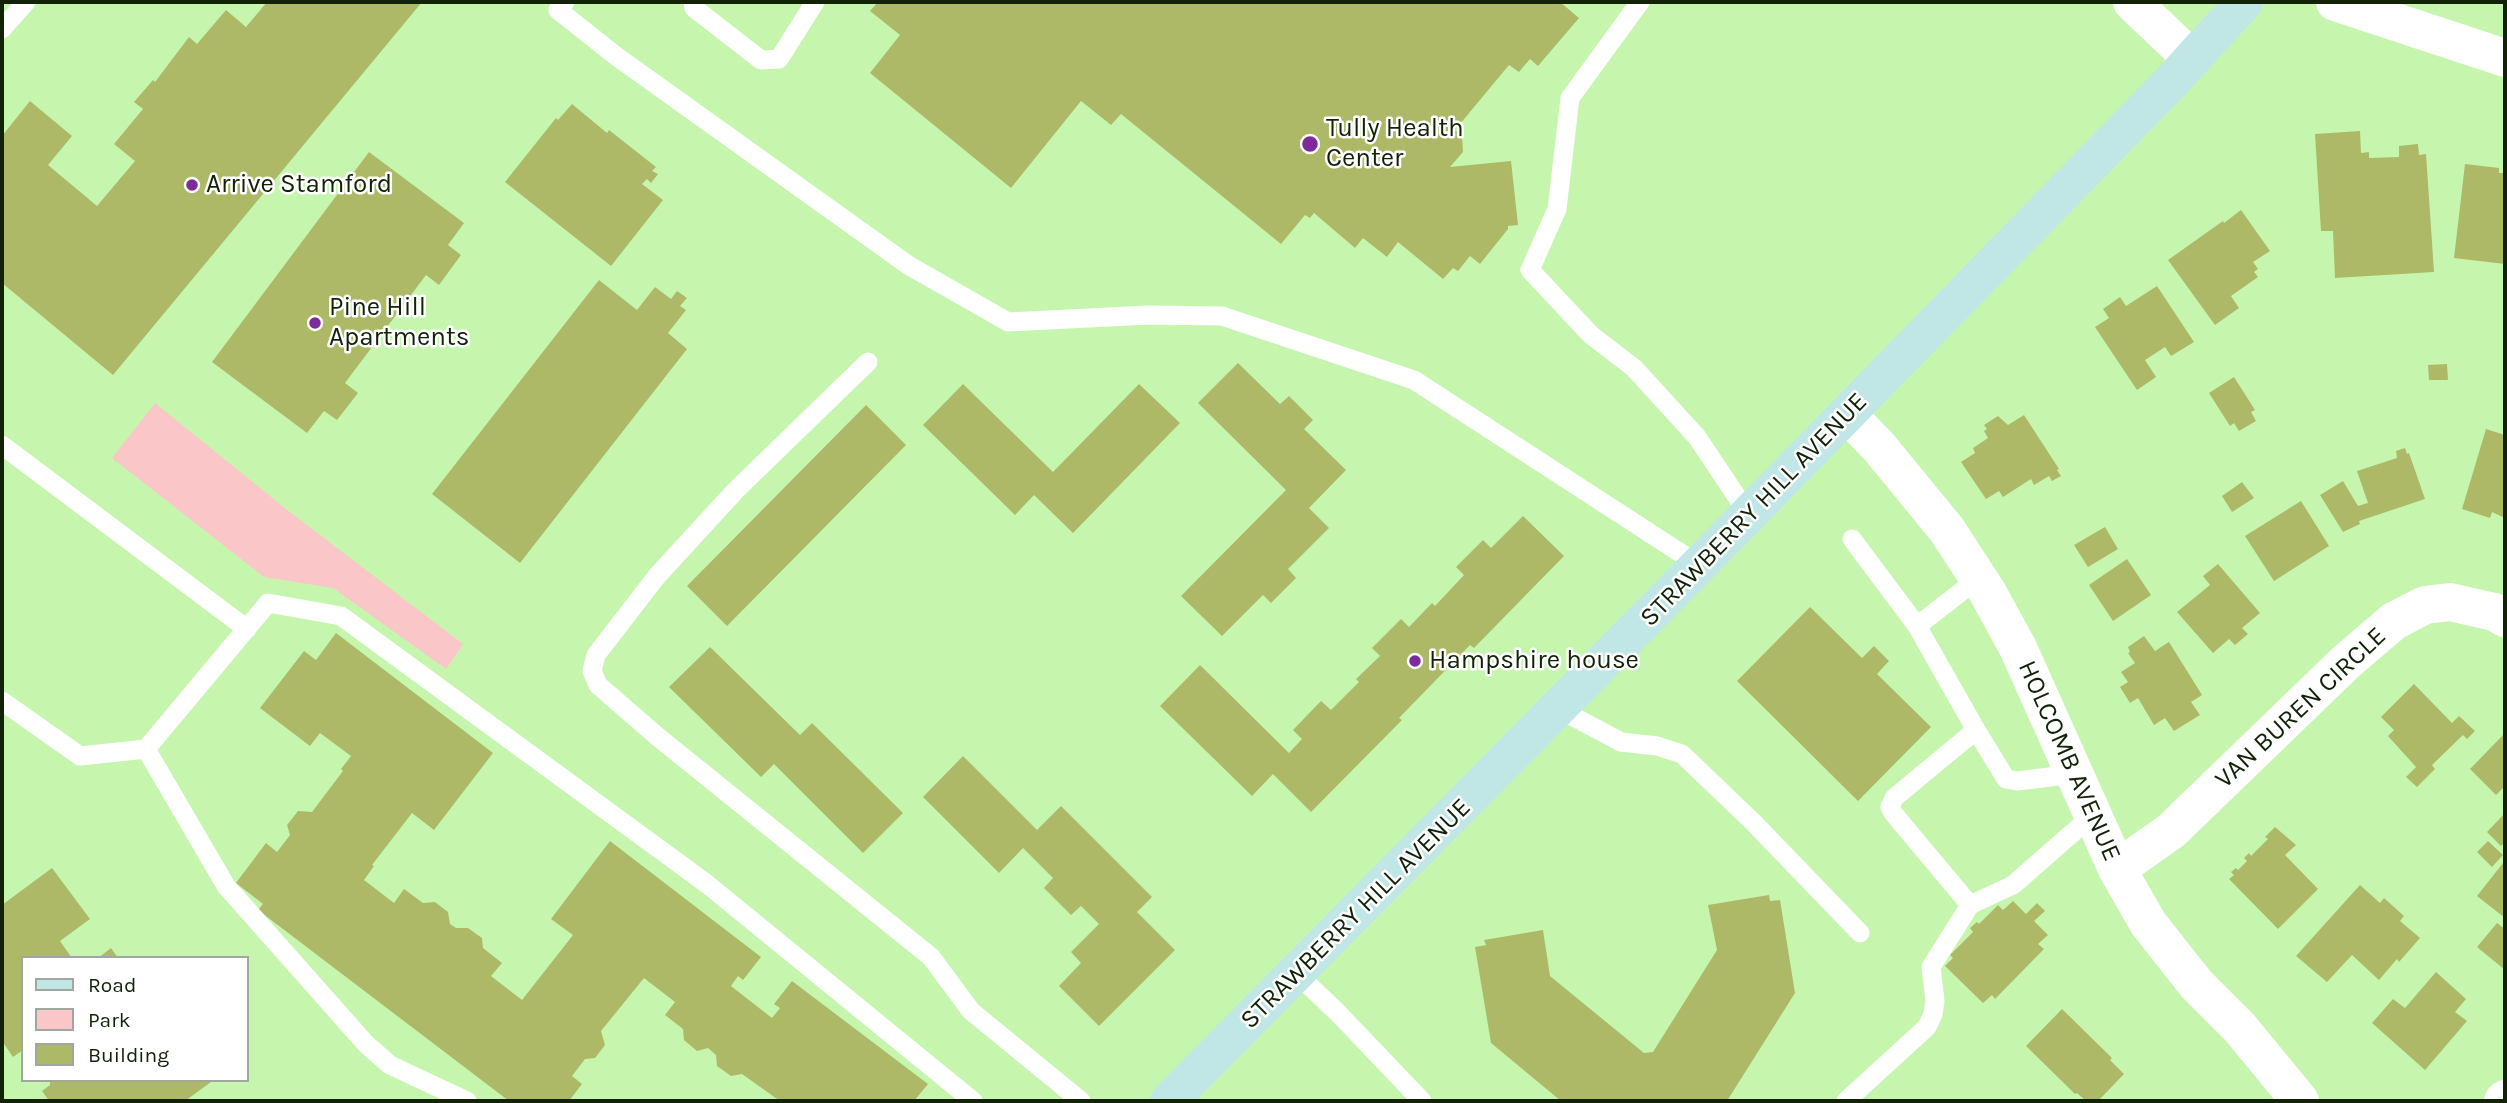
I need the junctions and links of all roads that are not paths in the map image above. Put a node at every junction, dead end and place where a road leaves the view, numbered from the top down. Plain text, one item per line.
1 (26, 2) edge
2 (565, 2) edge
3 (692, 2) edge
4 (815, 2) edge
5 (1640, 2) edge
6 (2132, 2) edge
7 (2244, 2) edge
8 (2335, 2) edge
9 (2, 29) edge
10 (2505, 58) edge
11 (2192, 59) junction
12 (867, 362) dead end
13 (1847, 414) junction
14 (2, 445) edge
15 (1749, 514) junction
16 (1852, 539) dead end
17 (1699, 565) junction
18 (1979, 578) junction
19 (2505, 618) edge
20 (1917, 625) junction
21 (247, 629) junction
22 (2, 701) edge
23 (1559, 709) junction
24 (1976, 730) junction
25 (146, 749) junction
26 (2074, 774) junction
27 (2093, 814) junction
28 (2117, 869) junction
29 (1969, 905) junction
30 (1860, 933) dead end
31 (1297, 974) junction
32 (467, 1101) edge
33 (973, 1101) edge
34 (1081, 1101) edge
35 (1169, 1101) edge
36 (1422, 1101) edge
37 (1846, 1101) edge
38 (2300, 1101) edge

1 - 9 lane
2 - 17 lane
3 - 4 lane
5 - 15 lane
6 - 11 street
7 - 11 main road, STRAWBERRY HILL AVENUE
8 - 10 street
11 - 13 main road, STRAWBERRY HILL AVENUE
12 - 34 lane
13 - 15 main road, STRAWBERRY HILL AVENUE
13 - 18 street, HOLCOMB AVENUE
14 - 21 lane
15 - 17 main road, STRAWBERRY HILL AVENUE
16 - 20 lane
17 - 23 main road, STRAWBERRY HILL AVENUE
18 - 20 lane
18 - 26 street, HOLCOMB AVENUE
19 - 28 street, VAN BUREN CIRCLE
20 - 24 lane
21 - 25 lane
21 - 33 lane
22 - 25 lane
23 - 30 lane
23 - 31 main road, STRAWBERRY HILL AVENUE
24 - 26 lane
24 - 29 lane
25 - 32 lane
26 - 27 street, HOLCOMB AVENUE
27 - 28 street, HOLCOMB AVENUE
27 - 29 lane
28 - 38 street, HOLCOMB AVENUE
29 - 37 lane
31 - 35 main road, STRAWBERRY HILL AVENUE
31 - 36 lane

